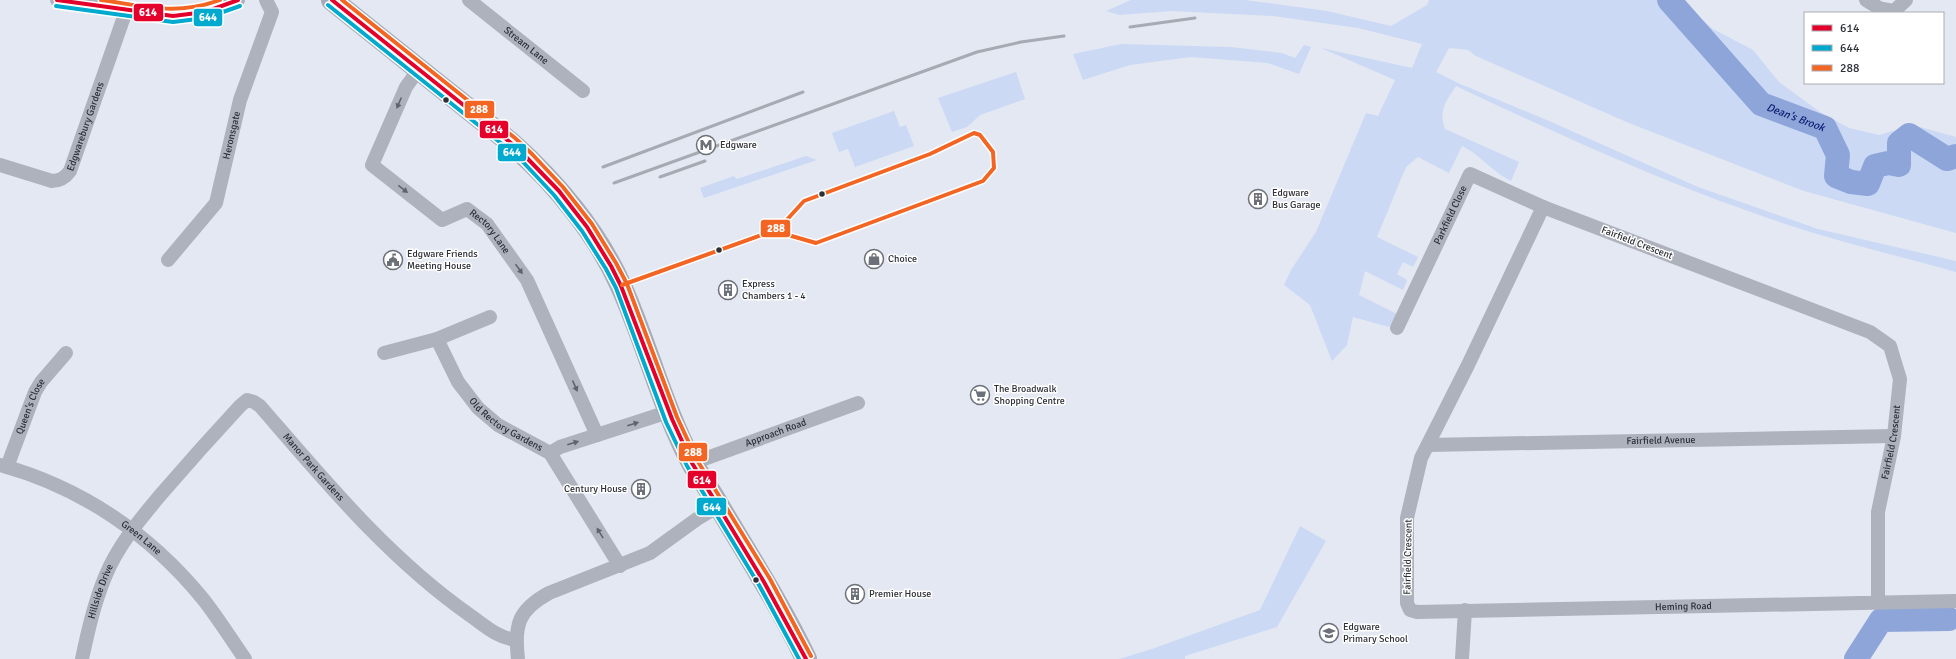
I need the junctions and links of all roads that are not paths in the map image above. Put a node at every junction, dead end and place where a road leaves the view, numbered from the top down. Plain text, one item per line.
1 (57, 0) edge
2 (238, 0) edge
3 (266, 0) edge
4 (332, 0) edge
5 (469, 0) edge
6 (1866, 0) edge
7 (1906, 0) edge
8 (126, 11) junction
9 (1894, 12) edge
10 (419, 70) junction
11 (583, 91) dead end
12 (0, 165) edge
13 (1543, 207) junction
14 (168, 260) dead end
15 (490, 317) dead end
16 (1397, 328) dead end
17 (437, 339) junction
18 (66, 353) dead end
19 (384, 353) dead end
20 (858, 403) dead end
21 (668, 412) junction
22 (597, 435) junction
23 (1894, 436) junction
24 (1428, 445) junction
25 (550, 453) junction
26 (693, 463) junction
27 (4, 466) edge
28 (719, 506) junction
29 (133, 529) junction
30 (620, 566) junction
31 (1956, 601) edge
32 (1878, 602) junction
33 (1410, 610) joint
34 (1465, 610) junction
35 (516, 640) junction
36 (82, 659) edge
37 (245, 659) edge
38 (518, 659) edge
39 (806, 659) edge
40 (1462, 659) edge

1 - 8 street
2 - 8 street
3 - 14 street, Heronsgate
4 - 10 main road
5 - 11 street, Stream Lane
6 - 9 street
7 - 9 street
8 - 12 street, Edgwarebury Gardens
10 - 21 main road
10 -> 22 street, Rectory Lane
13 - 16 street, Parkfield Close
13 - 23 street, Fairfield Crescent
13 - 24 street, Fairfield Crescent
15 - 17 street
17 - 19 street
17 - 25 street, Old Rectory Gardens
18 - 27 street, Queen's Close
20 - 26 street, Approach Road
22 -> 21 street
21 - 26 main road
25 -> 22 street
23 - 24 street, Fairfield Avenue
23 - 32 street, Fairfield Crescent
24 - 33 street, Fairfield Crescent
30 -> 25 street, Old Rectory Gardens
26 - 28 main road
27 - 29 street, Green Lane
28 - 30 street
28 - 39 main road
29 - 35 street, Manor Park Gardens
29 - 36 street, Hillside Drive
29 - 37 street, Green Lane
30 - 35 street
31 - 32 street, Heming Road
32 - 34 street, Heming Road
33 - 34 street, Heming Road
34 - 40 street
35 - 38 street

